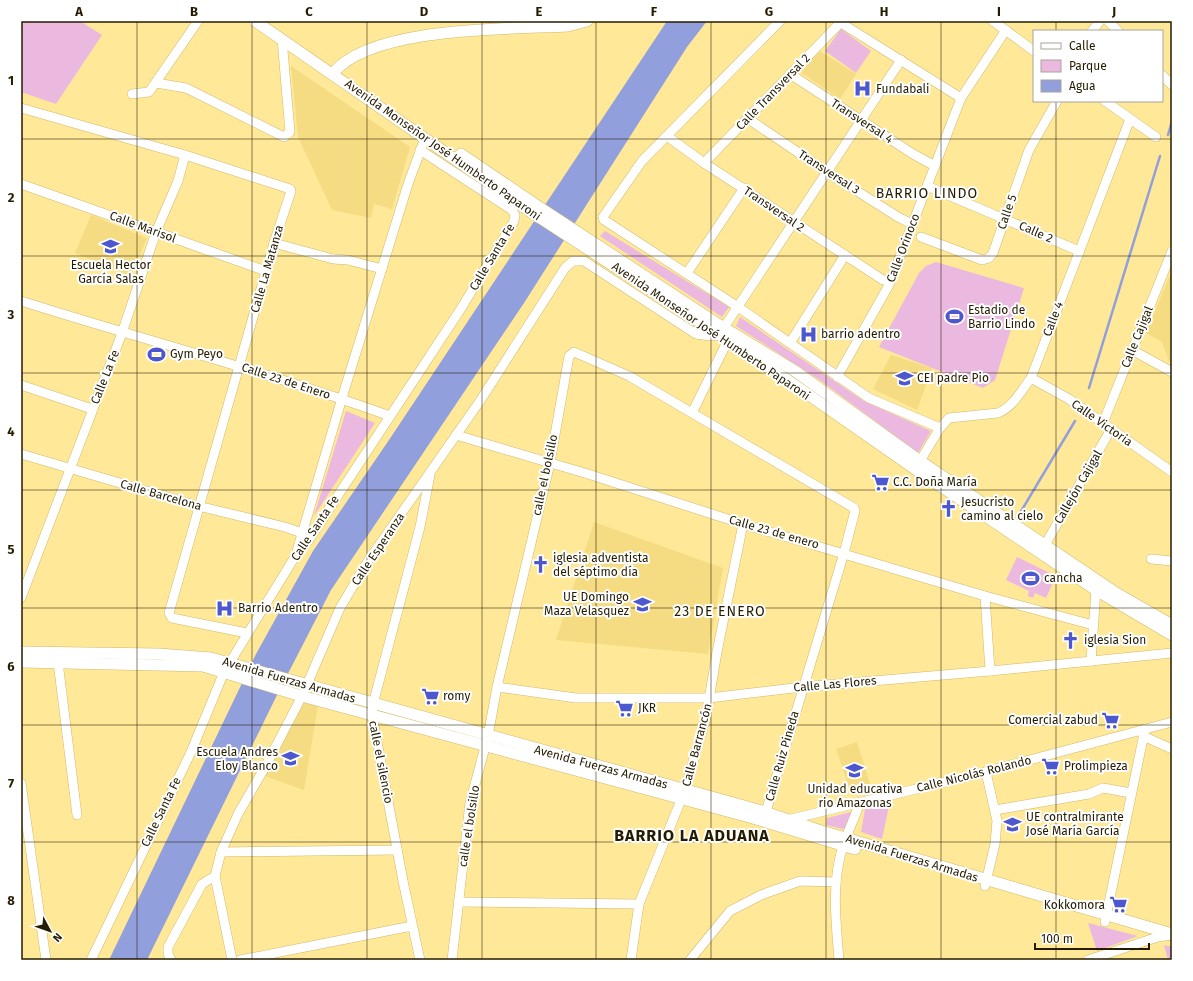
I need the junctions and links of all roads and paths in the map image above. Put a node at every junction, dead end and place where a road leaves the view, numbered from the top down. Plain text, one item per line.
1 (198, 21) edge
2 (255, 21) edge
3 (268, 21) edge
4 (587, 21) edge
5 (780, 21) edge
6 (993, 21) edge
7 (1100, 21) edge
8 (1108, 21) edge
9 (841, 22) edge
10 (1006, 30) junction
11 (1093, 30) edge
12 (1117, 30) edge
13 (282, 39) junction
14 (1033, 50) edge
15 (901, 60) junction
16 (335, 71) junction
17 (790, 74) junction
18 (1163, 76) edge
19 (156, 83) junction
20 (1172, 85) edge
21 (132, 94) dead end
22 (961, 98) junction
23 (1056, 102) edge
24 (1106, 102) edge
25 (21, 108) edge
26 (747, 118) junction
27 (1130, 119) junction
28 (861, 120) junction
29 (667, 136) junction
30 (1156, 137) dead end
31 (425, 138) junction
32 (420, 150) junction
33 (185, 155) junction
34 (704, 163) junction
35 (935, 166) junction
36 (827, 172) junction
37 (21, 184) edge
38 (927, 186) junction
39 (744, 188) junction
40 (536, 210) junction
41 (1005, 218) junction
42 (794, 222) junction
43 (912, 224) junction
44 (156, 232) junction
45 (921, 237) dead end
46 (274, 243) junction
47 (1079, 251) junction
48 (1172, 251) edge
49 (845, 255) junction
50 (382, 269) junction
51 (266, 271) junction
52 (687, 273) junction
53 (883, 280) dead end
54 (21, 300) edge
55 (738, 307) junction
56 (122, 333) junction
57 (724, 334) junction
58 (790, 343) junction
59 (1132, 350) junction
60 (239, 365) junction
61 (1172, 372) edge
62 (837, 377) junction
63 (1031, 378) junction
64 (21, 385) edge
65 (342, 398) junction
66 (92, 409) junction
67 (692, 413) junction
68 (390, 416) junction
69 (1103, 423) junction
70 (940, 428) junction
71 (1112, 429) junction
72 (456, 435) junction
73 (21, 454) edge
74 (920, 461) junction
75 (550, 462) junction
76 (69, 468) junction
77 (430, 472) junction
78 (1172, 472) edge
79 (198, 506) junction
80 (744, 524) junction
81 (302, 533) junction
82 (1045, 545) junction
83 (844, 553) junction
84 (296, 555) junction
85 (1151, 559) dead end
86 (1172, 561) edge
87 (1096, 590) junction
88 (985, 596) junction
89 (21, 598) edge
90 (1093, 625) junction
91 (1172, 625) edge
92 (247, 633) junction
93 (1172, 635) edge
94 (21, 652) edge
95 (1172, 653) edge
96 (1091, 661) junction
97 (21, 662) edge
98 (58, 662) junction
99 (230, 668) junction
100 (990, 671) junction
101 (497, 687) junction
102 (802, 687) junction
103 (302, 690) junction
104 (710, 698) junction
105 (373, 704) junction
106 (372, 715) junction
107 (1172, 722) edge
108 (1144, 732) junction
109 (486, 741) junction
110 (1172, 749) edge
111 (986, 772) junction
112 (21, 783) edge
113 (1132, 793) junction
114 (683, 794) junction
115 (860, 802) junction
116 (995, 810) junction
117 (77, 815) dead end
118 (764, 817) junction
119 (788, 820) junction
120 (778, 826) junction
121 (845, 842) junction
122 (397, 850) junction
123 (221, 852) junction
124 (215, 876) junction
125 (836, 882) junction
126 (986, 883) junction
127 (458, 902) junction
128 (639, 904) junction
129 (1106, 919) junction
130 (412, 926) junction
131 (1172, 935) edge
132 (1158, 937) junction
133 (1172, 941) edge
134 (46, 960) edge
135 (91, 960) edge
136 (171, 960) edge
137 (232, 960) edge
138 (240, 960) edge
139 (420, 960) edge
140 (452, 960) edge
141 (631, 960) edge
142 (690, 960) edge
143 (839, 960) edge
144 (1088, 960) edge

1 - 19 street
2 - 13 street, Avenida Monseñor José Humberto Paparoni
3 - 16 street, Avenida Monseñor José Humberto Paparoni
4 - 16 street
5 - 29 street
6 - 10 street
7 - 11 street
8 - 12 street
9 - 15 street
9 - 17 street, Calle Transversal 2
10 - 14 street
10 - 22 street, Calle Orinoco
13 - 16 street, Avenida Monseñor José Humberto Paparoni
13 - 19 street
15 - 22 street
15 - 28 street
16 - 31 street, Avenida Monseñor José Humberto Paparoni
16 - 40 street, Avenida Monseñor José Humberto Paparoni
17 - 26 street, Calle Transversal 2
17 - 28 street, Transversal 4
18 - 20 street
19 - 21 street
22 - 35 street, Calle Orinoco
23 - 41 street, Calle 5
24 - 27 street
25 - 33 street, Calle La Matanza
26 - 34 street, Calle Transversal 2
26 - 36 street, Transversal 3
27 - 30 street
27 - 47 street, Calle 4
28 - 35 street, Transversal 4
28 - 36 street
29 - 34 street, Transversal 2
29 - 52 street
31 - 32 street
31 - 40 street, Avenida Monseñor José Humberto Paparoni
32 - 50 street
32 - 68 street, Calle Santa Fe
33 - 44 street, Calle La Fe
33 - 46 street, Calle La Matanza
34 - 39 street, Transversal 2
35 - 38 street, Calle Orinoco
36 - 42 street
36 - 43 street, Transversal 3
37 - 44 street, Calle Marisol
38 - 41 street, Calle 2
38 - 43 street, Calle Orinoco
39 - 42 street, Transversal 2
39 - 52 street
40 - 57 street, Avenida Monseñor José Humberto Paparoni
41 - 45 street, Calle 5
41 - 47 street, Calle 2
42 - 49 street, Transversal 2
42 - 55 street
43 - 62 street, Calle Orinoco
44 - 51 street, Calle Marisol
44 - 56 street, Calle La Fe
46 - 50 street
46 - 51 street, Calle La Matanza
47 - 63 street, Calle 4
48 - 59 street, Calle Cajigal
49 - 53 street, Transversal 2
49 - 58 street
50 - 65 street
51 - 60 street, Calle La Matanza
52 - 55 street
54 - 56 street, Calle 23 de Enero
55 - 57 street
55 - 58 street
56 - 60 street, Calle 23 de Enero
56 - 66 street, Calle La Fe
57 - 67 street
57 - 72 street, Calle Esperanza
57 - 74 street, Avenida Monseñor José Humberto Paparoni
57 - 87 street, Avenida Monseñor José Humberto Paparoni
58 - 62 street
59 - 61 street
59 - 69 street, Calle Cajigal
60 - 65 street, Calle 23 de Enero
60 - 79 street, Calle La Matanza
62 - 70 street
63 - 69 street, Calle Victoria
63 - 70 street, Calle 4
64 - 66 street
65 - 68 street, Calle 23 de Enero
65 - 81 street
66 - 76 street, Calle La Fe
67 - 75 street, calle el bolsillo
67 - 83 street, calle el bolsillo
68 - 84 street, Calle Santa Fe
69 - 71 street, Calle Victoria
70 - 74 street, Calle 4
71 - 78 street, Calle Victoria
71 - 82 street, Callejón Cajigal
72 - 75 street, Calle 23 de enero
72 - 77 street, Calle Esperanza
73 - 76 street, Calle Barcelona
74 - 82 street, Avenida Monseñor José Humberto Paparoni
75 - 80 street, Calle 23 de enero
75 - 101 street, calle el bolsillo
76 - 79 street, Calle Barcelona
76 - 89 street, Calle La Fe
77 - 103 street, Calle Esperanza
77 - 105 street, calle el silencio
79 - 81 street, Calle Barcelona
79 - 92 street, Calle La Matanza
80 - 83 street, Calle 23 de enero
80 - 104 street, Calle Barrancón
81 - 84 street
82 - 91 street, Avenida Monseñor José Humberto Paparoni
83 - 88 street, Calle 23 de enero
83 - 102 street, Calle Ruiz Pineda
84 - 92 street, Calle Santa Fe
85 - 86 street
87 - 90 street
87 - 93 street, Avenida Monseñor José Humberto Paparoni
88 - 90 street, Calle 23 de enero
88 - 100 street
90 - 96 street
92 - 99 street, Calle Santa Fe
94 - 99 street, Avenida Fuerzas Armadas
95 - 96 street, Calle Las Flores
96 - 100 street, Calle Las Flores
97 - 98 street, Avenida Fuerzas Armadas
98 - 99 street, Avenida Fuerzas Armadas
98 - 117 street
99 - 103 street, Avenida Fuerzas Armadas
99 - 135 street, Calle Santa Fe
100 - 102 street, Calle Las Flores
101 - 104 street, Calle Las Flores
101 - 109 street, calle el bolsillo
102 - 104 street, Calle Las Flores
102 - 118 street, Calle Ruiz Pineda
103 - 105 street, Avenida Fuerzas Armadas
103 - 106 street, Avenida Fuerzas Armadas
103 - 123 street, Calle Esperanza
104 - 114 street, Calle Barrancón
105 - 106 street, calle el silencio
105 - 109 street, Avenida Fuerzas Armadas
106 - 109 street, Avenida Fuerzas Armadas
106 - 122 street, calle el silencio
107 - 108 street, Calle Nicolás Rolando
108 - 110 street
108 - 111 street, Calle Nicolás Rolando
108 - 113 street
109 - 114 street, Avenida Fuerzas Armadas
109 - 127 street, calle el bolsillo
111 - 115 street, Calle Nicolás Rolando
111 - 116 street
112 - 134 street
113 - 116 street
113 - 129 street
114 - 118 street, Avenida Fuerzas Armadas
114 - 128 street, Calle Barrancón
115 - 119 street, Calle Nicolás Rolando
115 - 121 street
116 - 126 street
118 - 119 street, Avenida Fuerzas Armadas
118 - 120 street, Avenida Fuerzas Armadas
119 - 120 street, Calle Nicolás Rolando
119 - 121 street, Avenida Fuerzas Armadas
120 - 121 street, Avenida Fuerzas Armadas
121 - 125 street
121 - 126 street, Avenida Fuerzas Armadas
122 - 123 street
122 - 130 street, calle el silencio
123 - 124 street
124 - 136 street
124 - 137 street
125 - 142 street
125 - 143 street
126 - 129 street, Avenida Fuerzas Armadas
127 - 128 street
127 - 140 street, calle el bolsillo
128 - 141 street, Calle Barrancón
129 - 131 street, Avenida Fuerzas Armadas
129 - 132 street, Avenida Fuerzas Armadas
130 - 138 street
130 - 139 street, calle el silencio
131 - 132 street
132 - 133 street, Avenida Fuerzas Armadas
132 - 144 street

